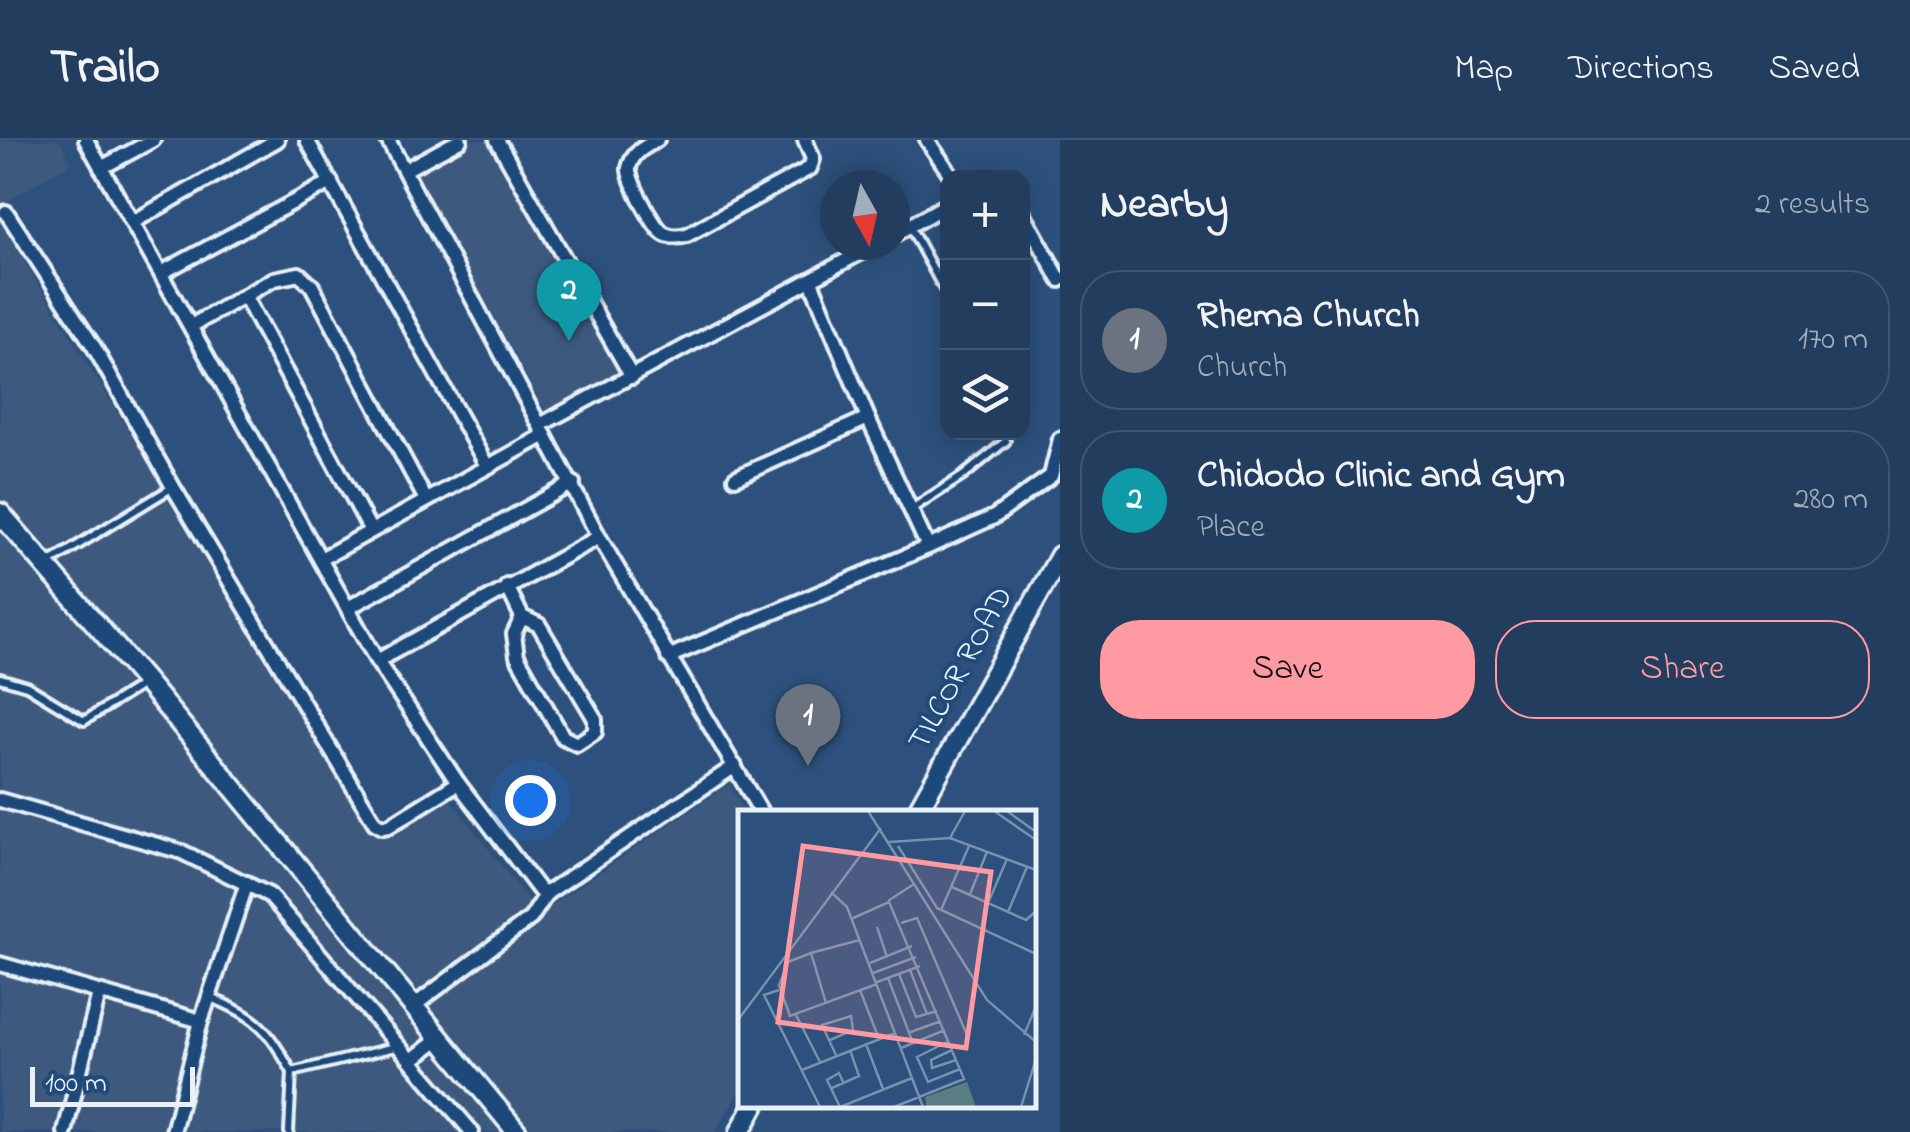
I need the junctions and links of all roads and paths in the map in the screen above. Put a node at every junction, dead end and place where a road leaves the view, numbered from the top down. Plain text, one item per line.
1 (86, 140) edge
2 (152, 140) edge
3 (277, 140) edge
4 (307, 140) edge
5 (388, 140) edge
6 (460, 140) edge
7 (497, 140) edge
8 (657, 140) edge
9 (805, 140) edge
10 (927, 140) edge
11 (101, 168) junction
12 (404, 170) junction
13 (948, 170) edge
14 (331, 182) junction
15 (940, 209) edge
16 (6, 212) dead end
17 (133, 222) junction
18 (1030, 225) edge
19 (910, 226) joint
20 (848, 260) edge
21 (161, 273) junction
22 (1060, 280) edge
23 (811, 281) junction
24 (940, 281) edge
25 (245, 297) junction
26 (191, 326) junction
27 (632, 377) junction
28 (868, 418) junction
29 (543, 430) junction
30 (1060, 439) edge
31 (1006, 440) dead end
32 (487, 466) junction
33 (735, 478) dead end
34 (573, 484) junction
35 (173, 487) junction
36 (426, 500) junction
37 (909, 510) junction
38 (0, 513) edge
39 (371, 530) junction
40 (599, 537) junction
41 (928, 546) junction
42 (1060, 556) edge
43 (321, 558) junction
44 (46, 565) junction
45 (507, 586) junction
46 (348, 608) junction
47 (522, 616) junction
48 (668, 657) junction
49 (377, 661) junction
50 (0, 678) edge
51 (146, 682) junction
52 (735, 766) junction
53 (458, 783) junction
54 (0, 800) edge
55 (760, 810) edge
56 (918, 810) edge
57 (247, 883) junction
58 (547, 893) junction
59 (0, 964) edge
60 (99, 993) junction
61 (210, 998) junction
62 (415, 1006) junction
63 (202, 1021) junction
64 (440, 1037) junction
65 (400, 1046) junction
66 (412, 1060) junction
67 (292, 1072) junction
68 (753, 1107) edge
69 (65, 1132) edge
70 (173, 1132) edge
71 (289, 1132) edge
72 (472, 1132) edge
73 (517, 1132) edge
74 (740, 1132) edge

1 - 11 street
2 - 11 street
3 - 17 street
4 - 14 street
5 - 12 street
6 - 12 street
7 - 27 street
8 - 9 street
10 - 13 street
11 - 17 street
12 - 29 street
14 - 21 street
14 - 32 street
15 - 19 street
16 - 35 street
17 - 21 street
18 - 22 street
19 - 24 lane
20 - 23 street
21 - 26 street
23 - 27 street
23 - 28 street
25 - 26 street
25 - 36 street
25 - 39 street
26 - 43 street
27 - 29 street
28 - 33 street
28 - 37 street
29 - 32 street
29 - 34 street
30 - 41 street
31 - 37 lane
32 - 36 street
34 - 40 street
34 - 46 street
35 - 44 lane
35 - 53 street
36 - 39 street
37 - 41 street
38 - 44 street
39 - 43 street
40 - 45 street
40 - 48 street
41 - 48 street
42 - 56 street, TILCOR ROAD
43 - 46 street
44 - 51 street
45 - 47 street
45 - 49 street
46 - 49 street
47 - 47 street
48 - 52 street
49 - 53 street
50 - 51 lane
51 - 62 street
52 - 55 street
52 - 58 street
53 - 58 street
54 - 57 street
57 - 61 street
57 - 65 street
58 - 62 street
59 - 60 street
60 - 63 street
60 - 69 street
61 - 63 street
61 - 67 lane
62 - 64 street
63 - 70 street
64 - 66 street
64 - 73 street
65 - 66 street
65 - 67 lane
66 - 72 street
67 - 71 lane
68 - 74 street

